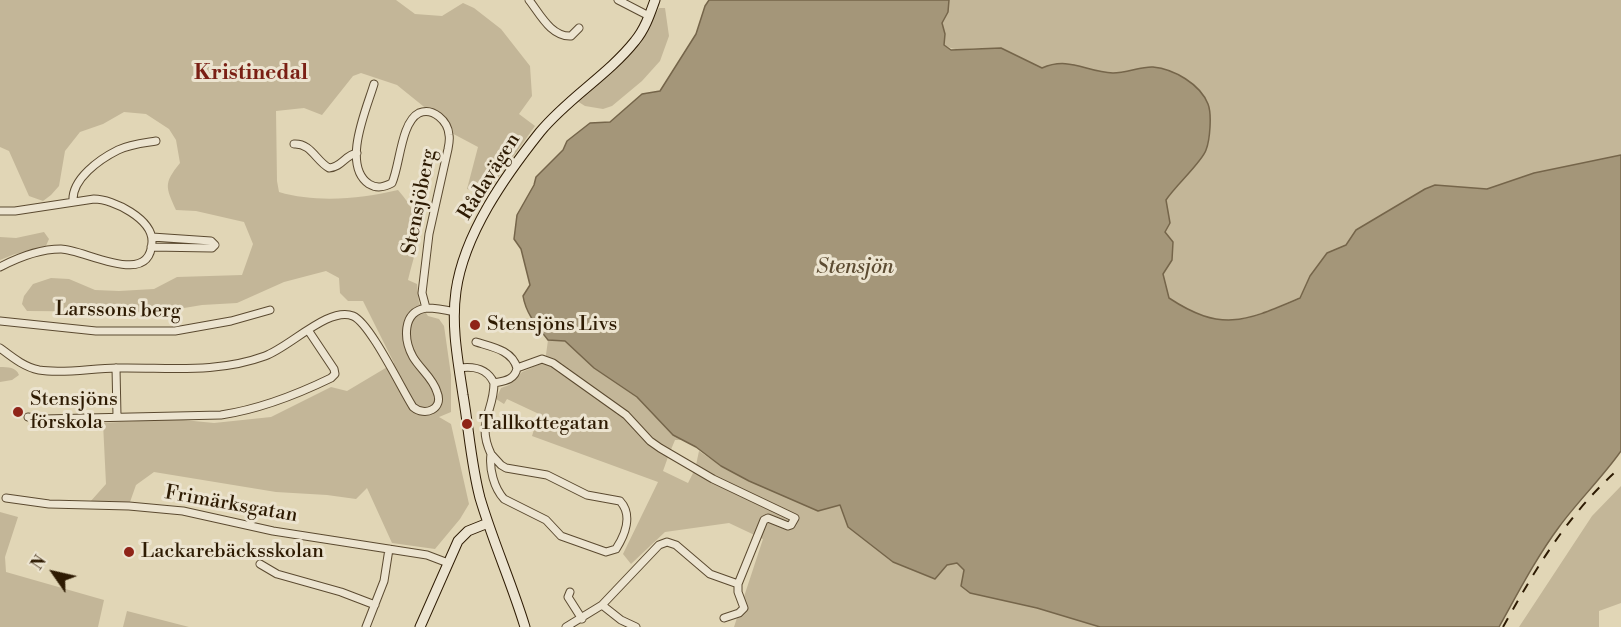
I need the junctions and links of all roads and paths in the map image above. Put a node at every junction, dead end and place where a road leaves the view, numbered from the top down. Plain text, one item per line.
1 (529, 0) edge
2 (618, 0) edge
3 (655, 0) edge
4 (649, 16) junction
5 (579, 28) dead end
6 (374, 84) dead end
7 (156, 141) dead end
8 (294, 144) dead end
9 (357, 153) junction
10 (73, 202) junction
11 (0, 211) edge
12 (152, 237) junction
13 (151, 247) junction
14 (0, 267) edge
15 (426, 308) junction
16 (270, 310) dead end
17 (455, 312) junction
18 (0, 321) edge
19 (308, 330) junction
20 (476, 342) dead end
21 (0, 348) edge
22 (116, 368) junction
23 (459, 368) junction
24 (517, 368) junction
25 (494, 383) junction
26 (117, 416) junction
27 (28, 417) dead end
28 (491, 454) junction
29 (6, 498) dead end
30 (488, 523) junction
31 (389, 549) junction
32 (448, 562) junction
33 (260, 564) dead end
34 (738, 584) junction
35 (570, 592) dead end
36 (375, 605) junction
37 (602, 605) junction
38 (582, 618) junction
39 (724, 618) dead end
40 (570, 626) edge
41 (366, 627) edge
42 (420, 627) edge
43 (525, 627) edge
44 (636, 627) edge

1 - 5 street
2 - 4 street
3 - 4 street, Rådavägen
4 - 17 street, Rådavägen
6 - 9 street, Stensjöberg
7 - 10 street
8 - 9 street
9 - 15 street, Stensjöberg
10 - 11 street
10 - 12 street
12 - 13 street
12 - 13 street
13 - 14 street
15 - 17 street
15 - 19 street
16 - 18 street, Larssons berg
17 - 23 street, Rådavägen
19 - 22 street
19 - 26 street
20 - 24 street
21 - 22 street
22 - 26 street
23 - 25 street
23 - 30 street, Rådavägen
24 - 25 street
24 - 34 street
25 - 28 street
26 - 27 street
28 - 28 street
29 - 31 street, Frimärksgatan
30 - 32 street
30 - 43 street, Rådavägen
31 - 32 street, Frimärksgatan
31 - 36 street
32 - 42 street
33 - 36 street
34 - 37 street
34 - 39 street
35 - 38 street
36 - 41 street
37 - 38 street
37 - 44 street
38 - 40 street

